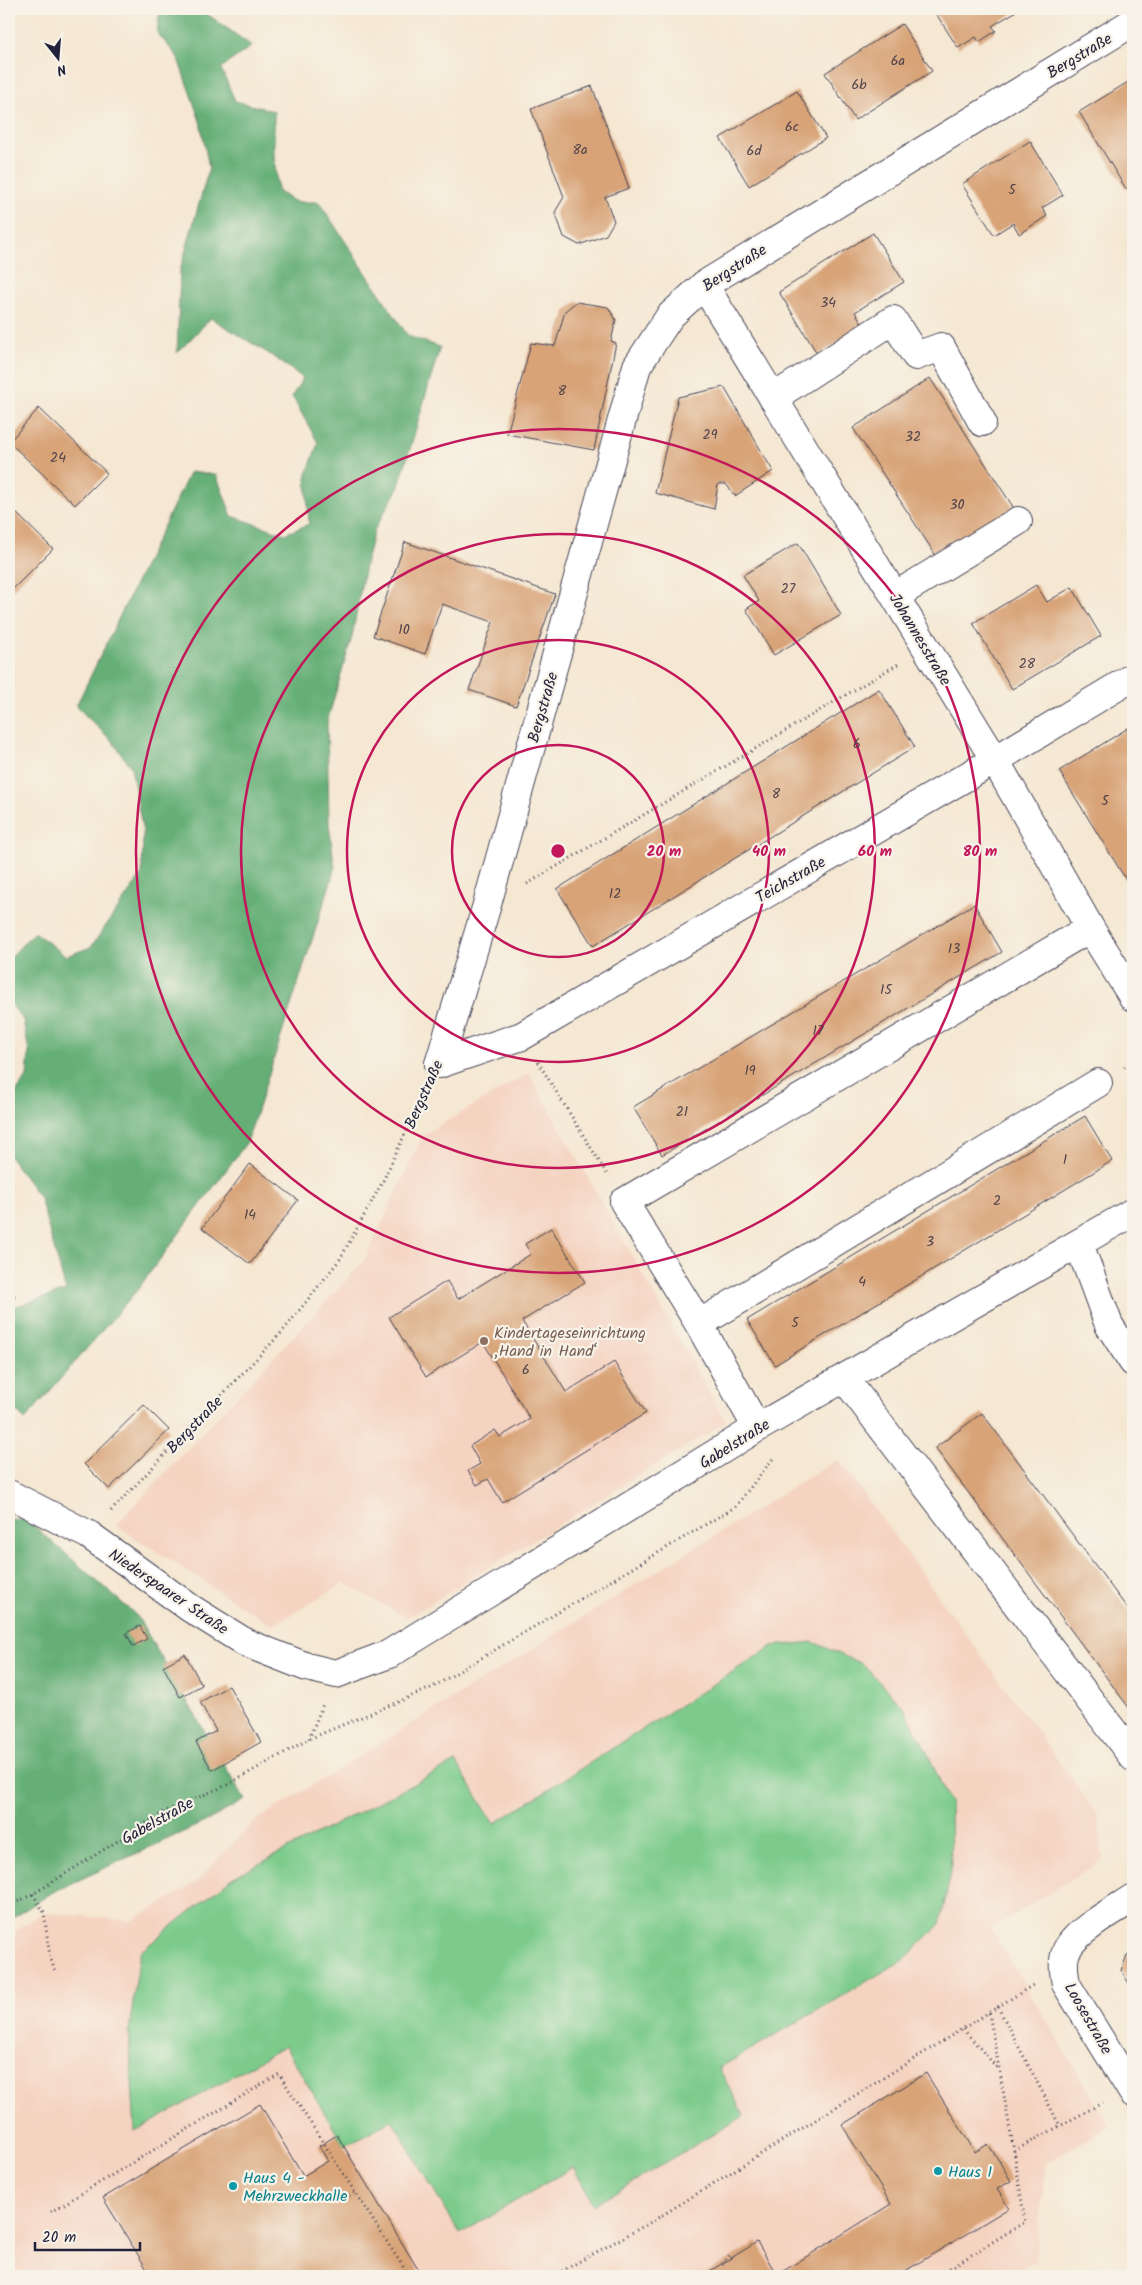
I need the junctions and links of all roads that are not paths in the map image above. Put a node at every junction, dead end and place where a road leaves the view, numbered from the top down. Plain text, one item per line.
1 (1133, 22) edge
2 (704, 285) junction
3 (774, 398) junction
4 (982, 422) dead end
5 (1018, 521) dead end
6 (895, 596) junction
7 (1133, 677) edge
8 (995, 760) junction
9 (1090, 928) junction
10 (1133, 997) edge
11 (438, 1064) joint
12 (1098, 1082) dead end
13 (1133, 1212) edge
14 (1079, 1244) junction
15 (699, 1324) junction
16 (1133, 1362) edge
17 (845, 1379) junction
18 (757, 1428) junction
19 (9, 1494) edge
20 (336, 1674) joint
21 (1133, 1757) edge
22 (1133, 1898) edge
23 (1132, 2090) edge

1 - 2 street, Bergstraße
2 - 3 street, Johannesstraße
2 - 11 street, Bergstraße
3 - 4 street
3 - 6 street, Johannesstraße
5 - 6 street
6 - 8 street, Johannesstraße
7 - 8 street, Teichstraße
8 - 9 street, Johannesstraße
8 - 11 street, Teichstraße
9 - 10 street, Johannesstraße
9 - 15 street
12 - 15 street
13 - 14 street, Gabelstraße
14 - 16 street
14 - 17 street, Gabelstraße
15 - 18 street
17 - 18 street, Gabelstraße
17 - 21 street
18 - 20 street, Gabelstraße
19 - 20 street, Niederspaarer Straße
22 - 23 street, Loosestraße

